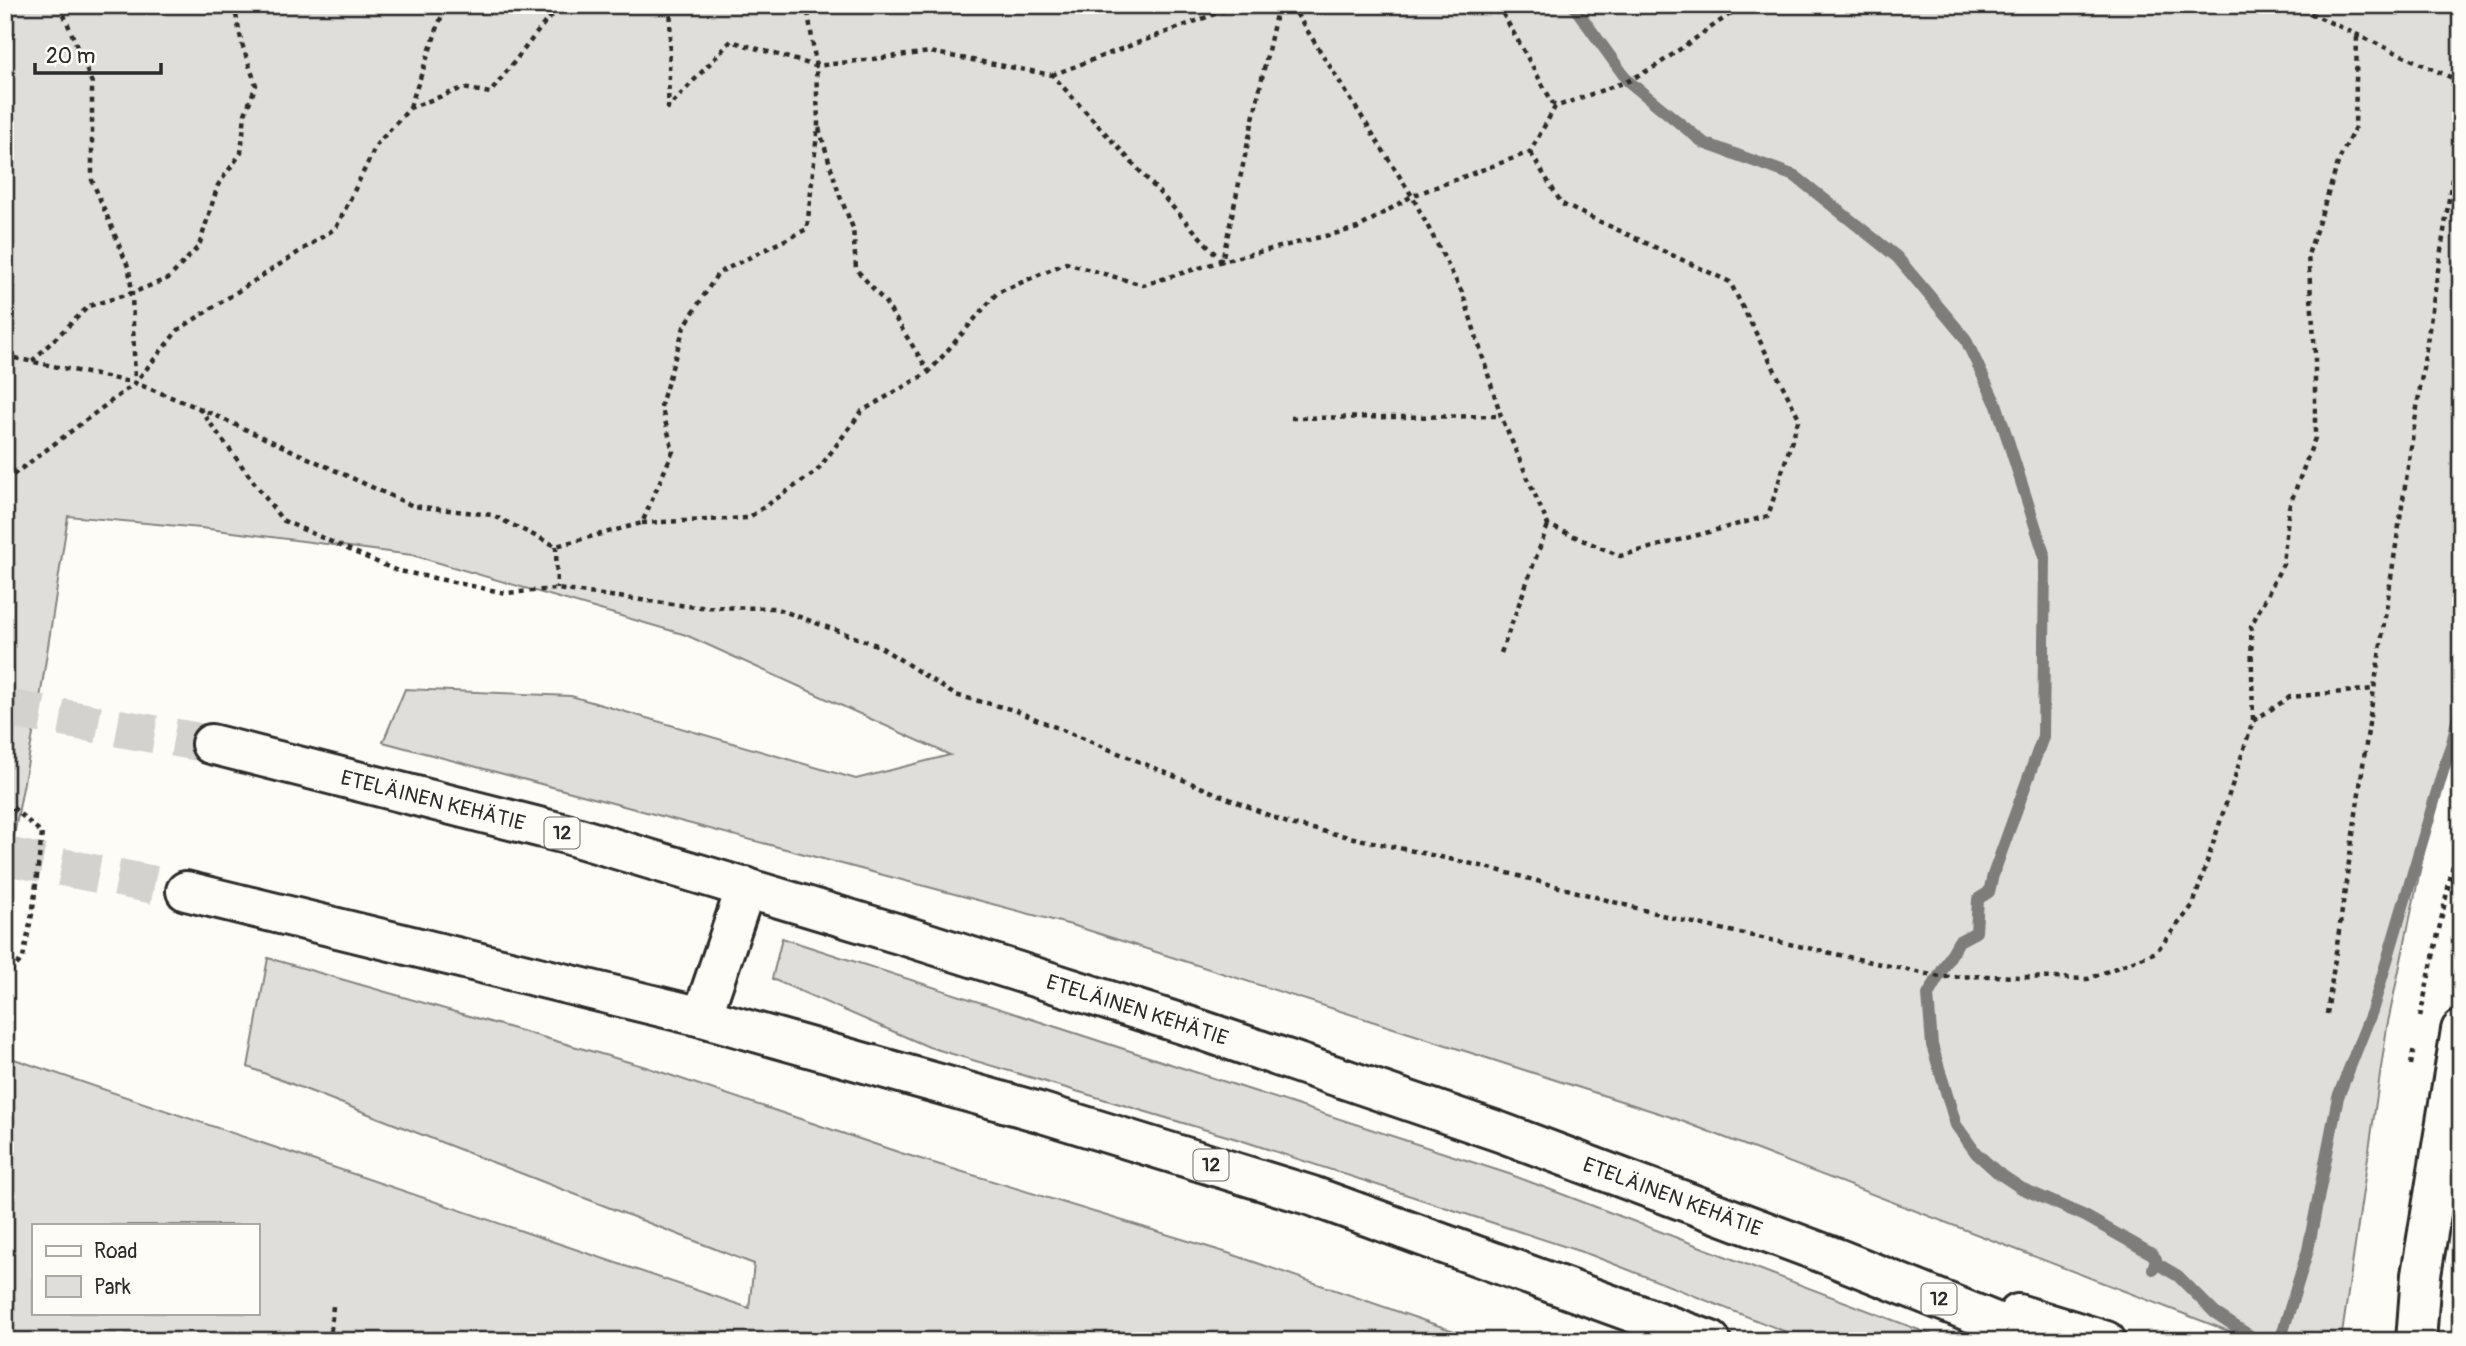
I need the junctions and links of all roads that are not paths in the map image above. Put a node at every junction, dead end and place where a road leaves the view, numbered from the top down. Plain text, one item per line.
1 (211, 744) tunnel mouth
2 (746, 887) junction
3 (186, 891) tunnel mouth
4 (702, 1017) junction
5 (2461, 1030) edge
6 (1836, 1258) junction
7 (1711, 1341) edge
8 (2043, 1341) edge
9 (2106, 1341) edge
10 (2416, 1341) edge

1 - 2 main road, ETELÄINEN KEHÄTIE / 12
2 - 4 main road
2 - 6 main road, ETELÄINEN KEHÄTIE / 12
3 - 4 main road, 12
4 - 7 main road, 12
5 - 10 main road
6 - 8 main road, ETELÄINEN KEHÄTIE / 12
6 - 9 main road

